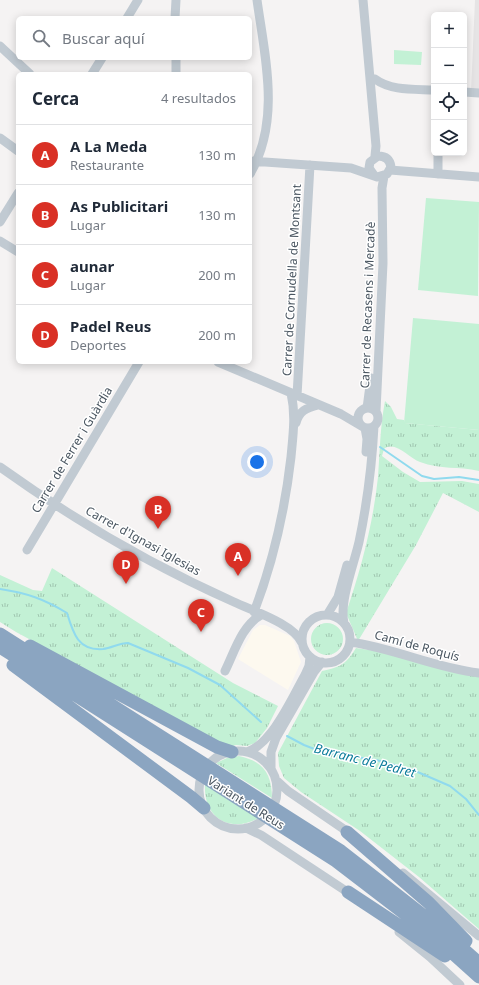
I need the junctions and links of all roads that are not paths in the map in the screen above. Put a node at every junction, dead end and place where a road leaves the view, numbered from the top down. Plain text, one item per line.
1 (138, 0) edge
2 (176, 0) edge
3 (257, 0) edge
4 (363, 0) edge
5 (368, 0) edge
6 (128, 16) edge
7 (175, 16) edge
8 (0, 46) edge
9 (101, 60) edge
10 (176, 60) edge
11 (28, 72) edge
12 (93, 72) edge
13 (176, 72) edge
14 (375, 79) junction
15 (431, 90) edge
16 (467, 92) edge
17 (479, 93) edge
18 (0, 138) edge
19 (16, 149) edge
20 (378, 156) junction
21 (438, 156) edge
22 (254, 161) edge
23 (369, 164) junction
24 (310, 165) junction
25 (351, 168) junction
26 (438, 174) junction
27 (381, 175) junction
28 (479, 177) edge
29 (16, 196) edge
30 (0, 222) edge
31 (0, 241) edge
32 (16, 251) edge
33 (138, 364) edge
34 (223, 364) edge
35 (294, 395) junction
36 (318, 405) junction
37 (367, 408) junction
38 (376, 411) junction
39 (341, 414) junction
40 (358, 416) junction
41 (374, 426) junction
42 (364, 427) junction
43 (294, 428) junction
44 (0, 467) edge
45 (54, 504) junction
46 (27, 550) dead end
47 (253, 612) junction
48 (327, 615) junction
49 (309, 622) junction
50 (344, 623) junction
51 (281, 624) junction
52 (0, 628) edge
53 (246, 628) junction
54 (0, 634) edge
55 (350, 642) junction
56 (302, 643) junction
57 (0, 647) edge
58 (0, 656) edge
59 (310, 657) junction
60 (322, 662) junction
61 (225, 671) dead end
62 (479, 673) edge
63 (232, 752) junction
64 (247, 752) junction
65 (189, 761) junction
66 (271, 769) junction
67 (276, 780) junction
68 (204, 808) junction
69 (287, 822) junction
70 (246, 828) junction
71 (348, 832) junction
72 (348, 892) junction
73 (479, 936) edge
74 (479, 953) edge
75 (479, 963) edge
76 (479, 977) edge
77 (479, 984) edge
78 (460, 985) edge

1 - 6 street
2 - 7 street
3 - 22 street
4 - 20 street
5 - 14 street
8 - 11 street
9 - 12 street
10 - 13 street
14 - 15 street
14 - 20 street
16 - 17 street
18 - 19 street
20 - 23 street
20 - 27 street
21 - 26 street
22 - 24 street
23 - 25 street
23 - 27 street
24 - 25 street
24 - 35 street, Carrer de Cornudella de Montsant
25 - 27 street
26 - 27 street
26 - 28 street
27 - 37 street, Carrer de Recasens i Mercadè
27 - 38 street, Carrer de Recasens i Mercadè
29 - 30 street
31 - 32 street
33 - 45 street, Carrer de Ferrer i Guàrdia
34 - 35 street
35 - 36 street
35 - 43 street, Carrer de Cornudella de Montsant
36 - 39 street
36 - 43 street, Carrer de Cornudella de Montsant
37 - 38 street
37 - 40 street
38 - 41 street
39 - 40 street
39 - 42 street
40 - 42 street
41 - 42 street
41 - 50 street
42 - 48 street
43 - 47 street, Carrer de Cornudella de Montsant
44 - 45 street, Carrer d'Ignasi Iglesias
45 - 46 street, Carrer de Ferrer i Guàrdia
45 - 47 street, Carrer d'Ignasi Iglesias
47 - 51 street, Carrer d'Ignasi Iglesias
47 - 53 street, Carrer de Cornudella de Montsant
47 - 53 street, Carrer de Cornudella de Montsant
48 - 49 street
48 - 50 street
49 - 51 street, Carrer d'Ignasi Iglesias
49 - 56 street
50 - 55 street
51 - 56 street, Carrer d'Ignasi Iglesias
52 - 63 highway
53 - 61 street, Carrer de Cornudella de Montsant
54 - 65 highway, Variant de Reus
55 - 60 street
55 - 62 street, Camí de Roquís
56 - 59 street
57 - 65 highway, Variant de Reus
58 - 68 highway
59 - 60 street
59 - 64 street
60 - 66 street
63 - 64 street
63 - 68 street
64 - 66 street
65 - 69 highway, Variant de Reus
66 - 67 street
67 - 70 street
67 - 71 street
68 - 70 street
69 - 75 highway, Variant de Reus
69 - 76 highway, Variant de Reus
70 - 72 street
71 - 73 street
71 - 74 highway
72 - 77 highway
72 - 78 street

